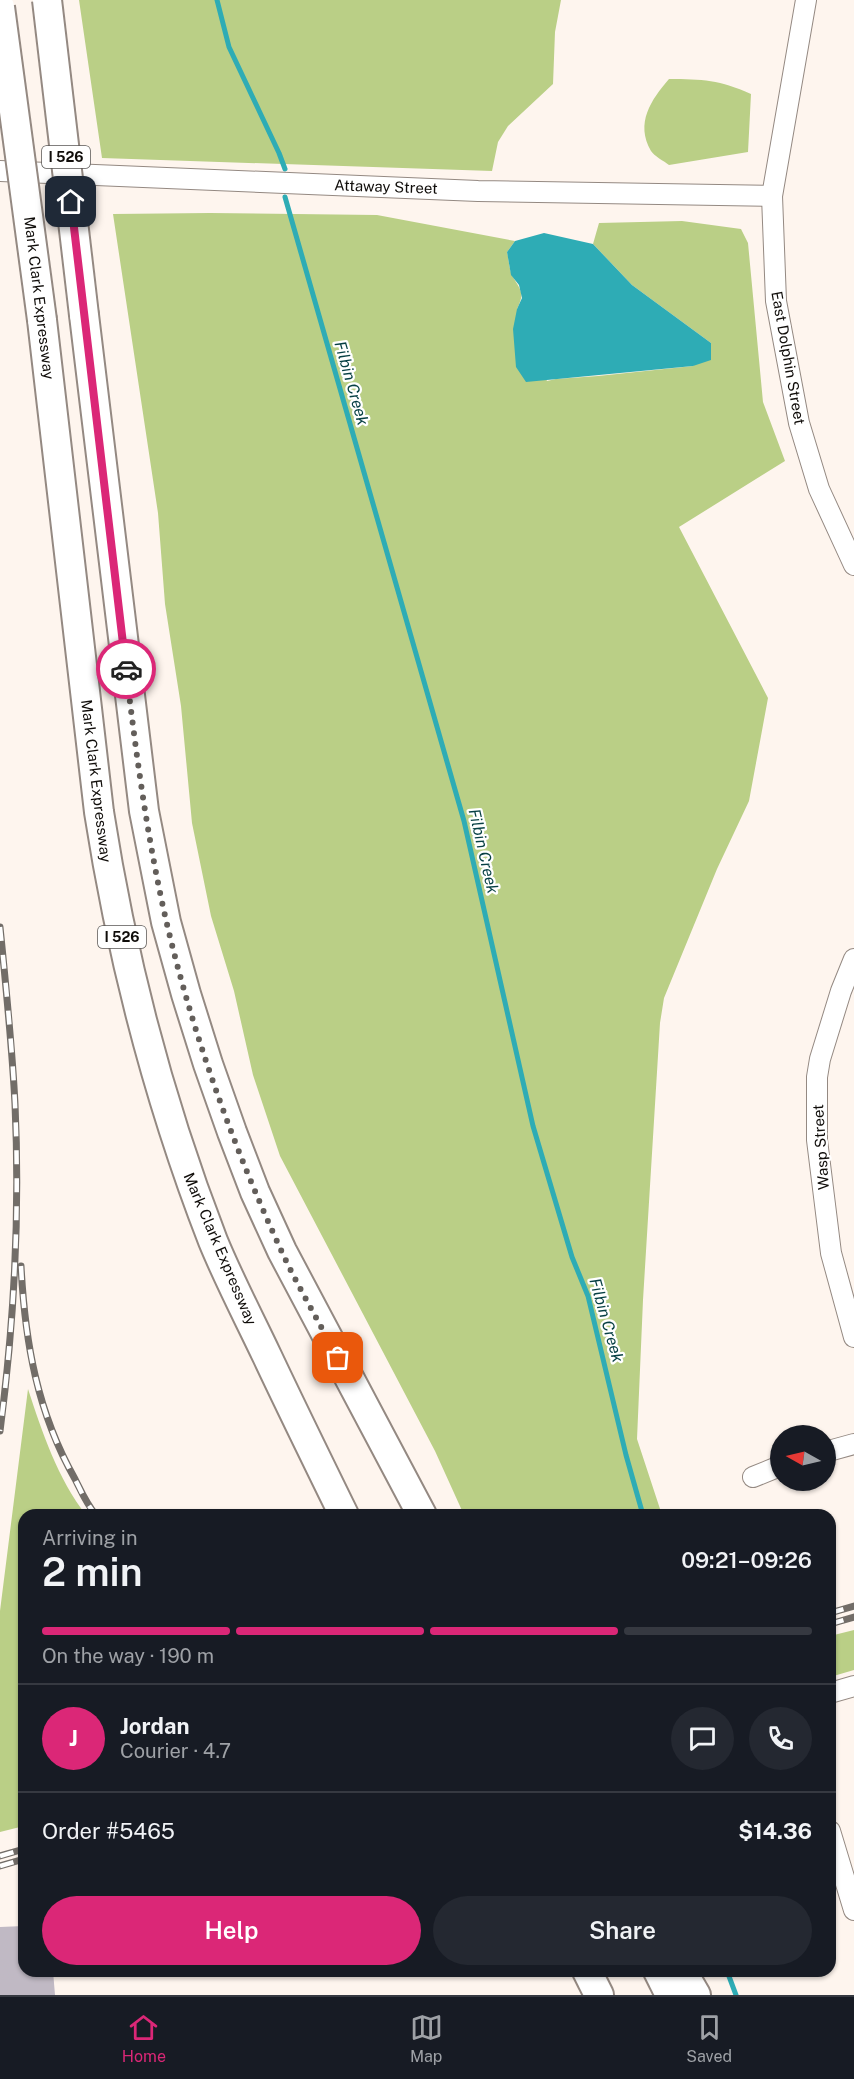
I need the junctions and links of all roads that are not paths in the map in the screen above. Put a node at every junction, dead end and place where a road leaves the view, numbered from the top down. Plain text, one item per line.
1 (47, 0) edge
2 (806, 0) edge
3 (0, 7) edge
4 (0, 171) edge
5 (772, 196) junction
6 (854, 565) edge
7 (854, 959) edge
8 (847, 995) edge
9 (854, 1337) edge
10 (854, 1444) edge
11 (836, 1449) edge
12 (770, 1470) edge
13 (753, 1477) dead end
14 (341, 1509) edge
15 (419, 1509) edge
16 (854, 1686) edge
17 (836, 1691) edge
18 (836, 1851) edge
19 (854, 1910) edge
20 (578, 1977) edge
21 (590, 1977) edge
22 (661, 1977) edge
23 (686, 1977) edge
24 (586, 1995) edge
25 (599, 1995) edge
26 (670, 1995) edge
27 (696, 1995) edge

1 - 15 highway, I 526, bridge
2 - 5 street, East Dolphin Street
3 - 14 highway, Mark Clark Expressway / I 526, bridge
4 - 5 street, Attaway Street
5 - 6 street, East Dolphin Street
7 - 8 street, Wasp Street
8 - 9 street, Wasp Street
10 - 11 street
12 - 13 street
16 - 17 street
18 - 19 street
20 - 24 highway
21 - 25 highway
22 - 26 highway
23 - 27 highway

